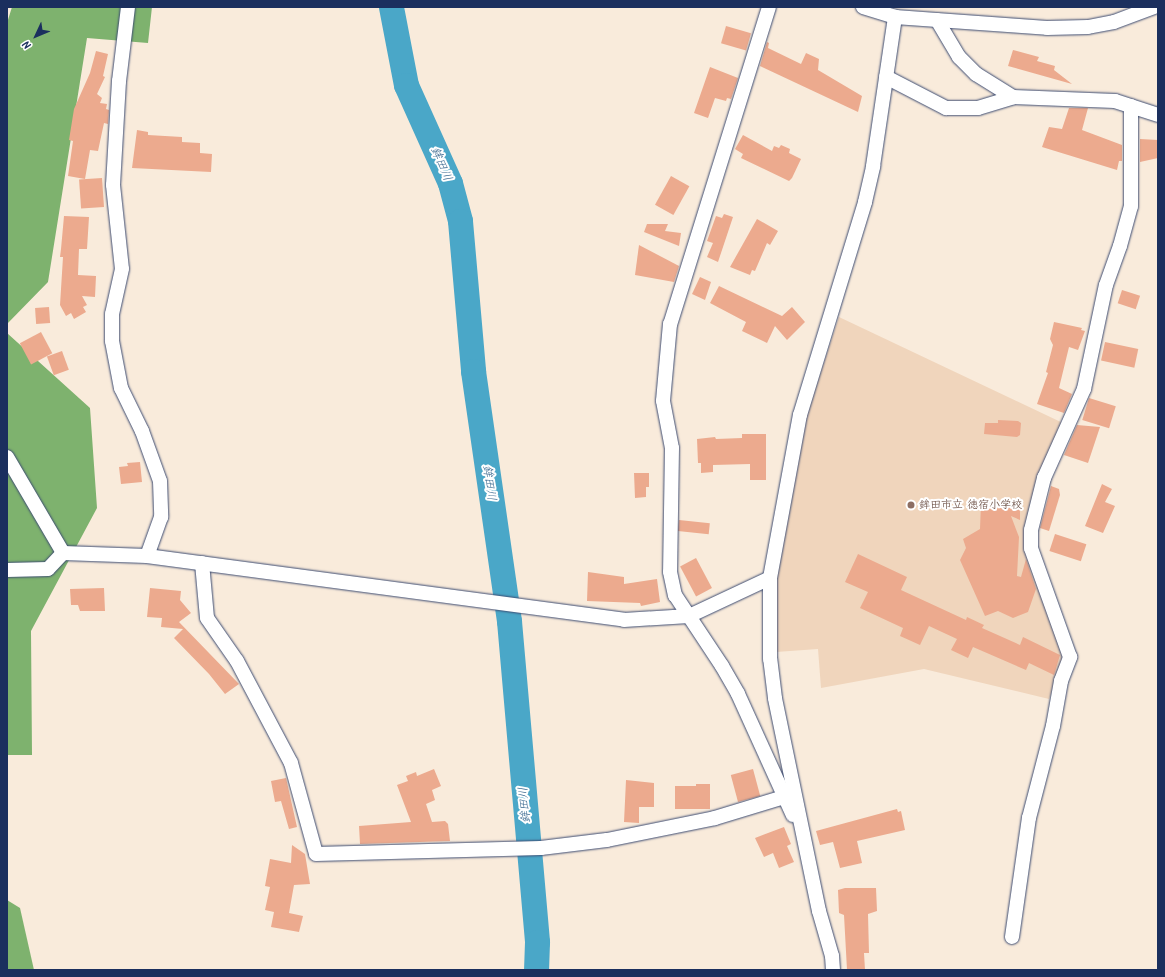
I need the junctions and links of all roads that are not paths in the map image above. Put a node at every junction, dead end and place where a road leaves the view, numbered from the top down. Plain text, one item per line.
1 (128, 7) edge
2 (769, 7) edge
3 (863, 7) edge
4 (1154, 7) edge
5 (895, 17) junction
6 (937, 20) junction
7 (886, 77) junction
8 (1013, 97) junction
9 (1131, 106) junction
10 (1158, 115) edge
11 (7, 457) edge
12 (63, 554) junction
13 (146, 556) junction
14 (202, 563) junction
15 (7, 570) edge
16 (770, 578) junction
17 (689, 616) junction
18 (784, 797) junction
19 (804, 841) junction
20 (1012, 937) dead end
21 (832, 970) edge

1 - 13 street
2 - 17 street
3 - 5 street
4 - 6 street
5 - 6 street
5 - 7 street
6 - 8 street
7 - 8 street
7 - 16 street
8 - 9 street
9 - 10 street
9 - 20 street
11 - 12 street
12 - 13 street
12 - 15 street
13 - 14 street
14 - 17 street
14 - 18 street
16 - 17 street
16 - 19 street
17 - 18 street
18 - 19 street
19 - 21 street

